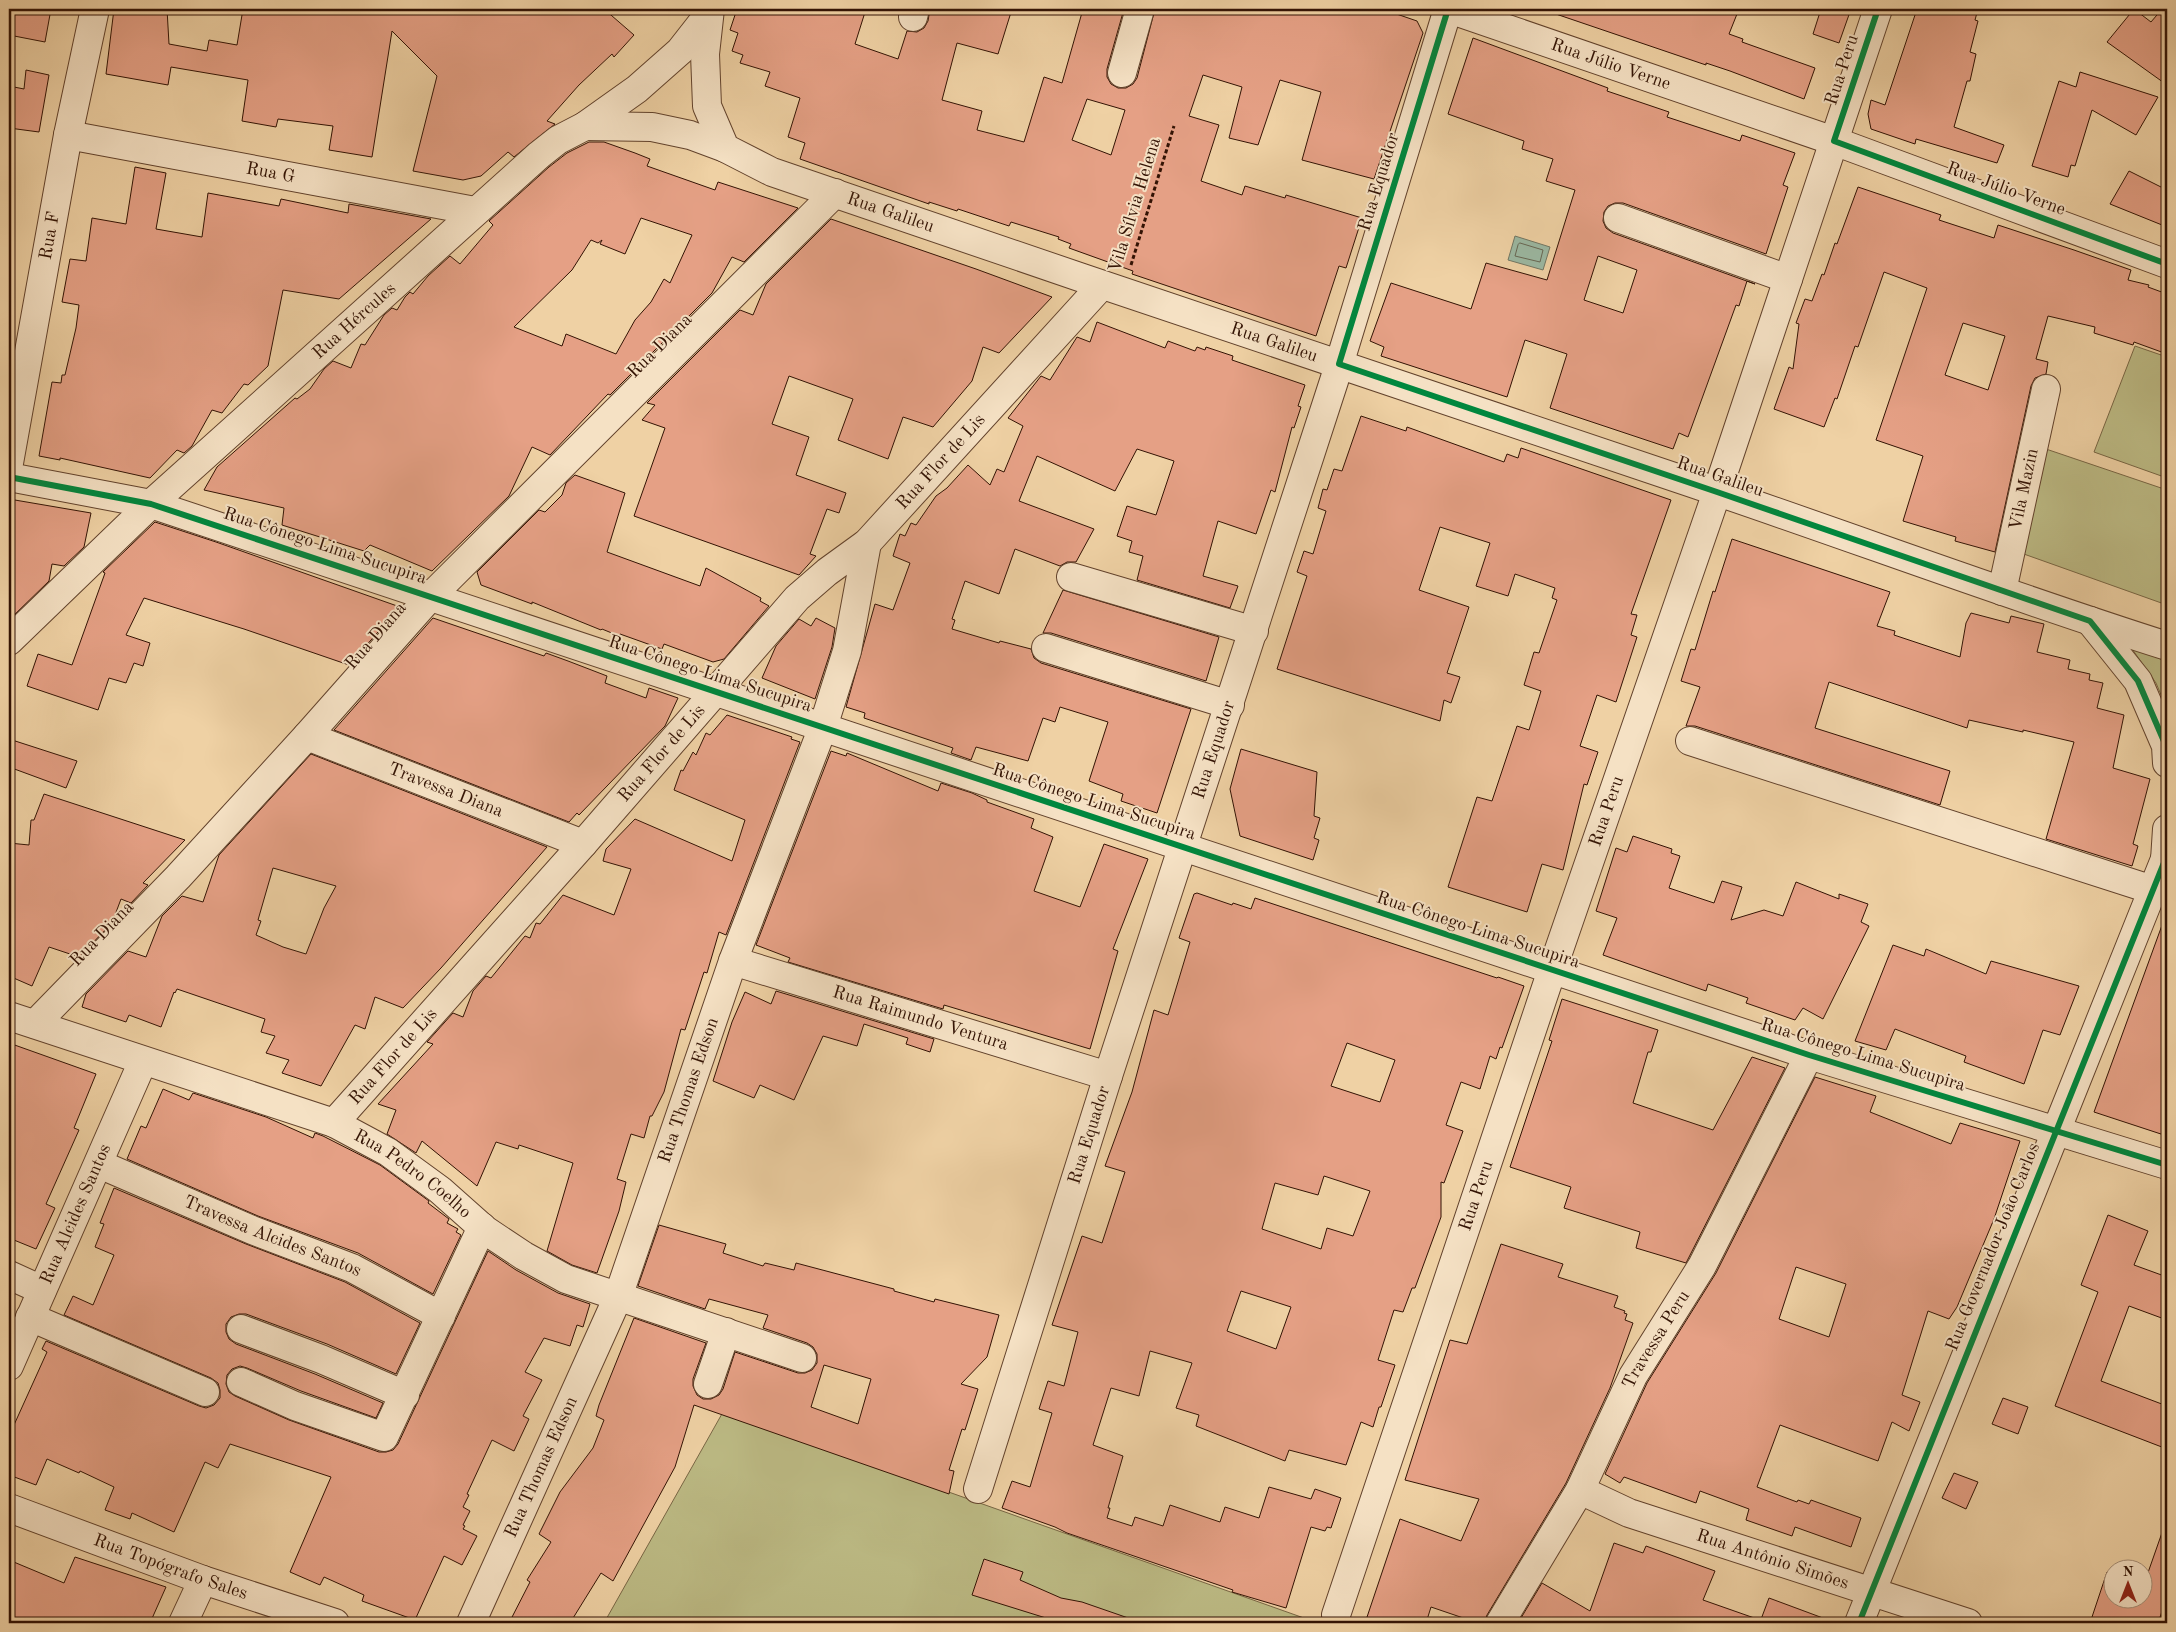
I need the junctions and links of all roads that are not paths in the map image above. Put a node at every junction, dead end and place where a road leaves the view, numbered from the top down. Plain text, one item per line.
1 (95, 9) edge
2 (1140, 9) edge
3 (1448, 9) edge
4 (1878, 9) edge
5 (709, 11) edge
6 (1122, 73) dead end
7 (585, 126) junction
8 (68, 135) junction
9 (1834, 141) junction
10 (725, 148) junction
11 (835, 194) junction
12 (475, 211) junction
13 (1618, 218) dead end
14 (2167, 264) edge
15 (1788, 279) junction
16 (1112, 289) junction
17 (1339, 364) junction
18 (2046, 390) dead end
19 (9, 463) edge
20 (9, 478) edge
21 (1717, 492) junction
22 (151, 504) junction
23 (867, 543) junction
24 (1072, 578) dead end
25 (2002, 591) junction
26 (430, 597) junction
27 (2090, 621) junction
28 (1254, 631) junction
29 (9, 641) edge
30 (2167, 646) edge
31 (1046, 648) dead end
32 (716, 692) junction
33 (1230, 705) junction
34 (822, 727) junction
35 (307, 736) junction
36 (1690, 741) dead end
37 (2167, 763) edge
38 (2167, 829) edge
39 (584, 844) junction
40 (1184, 848) junction
41 (2166, 857) edge
42 (2153, 890) junction
43 (733, 960) junction
44 (1552, 970) junction
45 (9, 1016) edge
46 (35, 1024) junction
47 (1809, 1055) junction
48 (144, 1061) junction
49 (1108, 1076) junction
50 (334, 1123) junction
51 (2056, 1131) junction
52 (99, 1164) junction
53 (2167, 1165) edge
54 (482, 1227) junction
55 (9, 1275) edge
56 (42, 1290) junction
57 (618, 1297) junction
58 (441, 1316) junction
59 (30, 1317) junction
60 (241, 1329) dead end
61 (726, 1332) junction
62 (802, 1358) dead end
63 (9, 1366) edge
64 (241, 1382) dead end
65 (708, 1384) dead end
66 (205, 1392) dead end
67 (405, 1395) junction
68 (978, 1489) dead end
69 (1580, 1490) junction
70 (9, 1508) edge
71 (203, 1580) junction
72 (1872, 1591) junction
73 (1336, 1615) dead end
74 (183, 1623) edge
75 (335, 1623) edge
76 (471, 1623) edge
77 (1500, 1623) edge
78 (1859, 1623) edge
79 (1968, 1623) edge

1 - 8 street, Rua F
2 - 6 street
3 - 9 street, Rua Júlio Verne
3 - 17 street, Rua Equador
4 - 9 street, Rua Peru
5 - 7 street, Rua Hércules
5 - 10 street
7 - 10 street, Rua Galileu
7 - 12 street, Rua Hércules
8 - 12 street, Rua G
8 - 19 street, Rua F
9 - 14 street, Rua Júlio Verne
9 - 15 street, Rua Peru
10 - 11 street, Rua Galileu
11 - 16 street, Rua Galileu
11 - 26 street, Rua Diana
12 - 22 street, Rua Hércules
13 - 15 street
15 - 21 street, Rua Peru
16 - 17 street, Rua Galileu
16 - 23 street, Rua Flor de Lis
17 - 21 street, Rua Galileu
17 - 28 street, Rua Equador
18 - 25 street, Vila Mazin
20 - 22 street, Rua Cônego Lima Sucupira
21 - 25 street, Rua Galileu
21 - 44 street, Rua Peru
22 - 26 street, Rua Cônego Lima Sucupira
22 - 29 street, Rua Hércules
23 - 32 street, Rua Flor de Lis
23 - 34 street, Rua Thomas Edson
24 - 28 street
25 - 27 street, Rua Galileu
26 - 32 street, Rua Cônego Lima Sucupira
26 - 35 street, Rua Diana
27 - 30 street, Rua Galileu
27 - 37 street
28 - 33 street, Rua Equador
31 - 33 street
32 - 34 street, Rua Cônego Lima Sucupira
32 - 39 street, Rua Flor de Lis
33 - 40 street, Rua Equador
34 - 40 street, Rua Cônego Lima Sucupira
34 - 43 street, Rua Thomas Edson
35 - 39 street, Travessa Diana
35 - 46 street, Rua Diana
36 - 42 street
38 - 41 street, Rua Governador João Carlos
39 - 50 street, Rua Flor de Lis
40 - 44 street, Rua Cônego Lima Sucupira
40 - 49 street, Rua Equador
41 - 42 street, Rua Governador João Carlos
42 - 51 street, Rua Governador João Carlos
43 - 49 street, Rua Raimundo Ventura
43 - 57 street, Rua Thomas Edson
44 - 47 street, Rua Cônego Lima Sucupira
44 - 73 street, Rua Peru
45 - 46 street, Rua Pedro Coelho
46 - 48 street, Rua Pedro Coelho
47 - 51 street, Rua Cônego Lima Sucupira
47 - 69 street, Travessa Peru
48 - 50 street, Rua Pedro Coelho
48 - 52 street, Rua Alcides Santos
49 - 68 street, Rua Equador
50 - 54 street, Rua Pedro Coelho
51 - 53 street, Rua Cônego Lima Sucupira
51 - 72 street, Rua Governador João Carlos
52 - 56 street, Rua Alcides Santos
52 - 58 street, Travessa Alcides Santos
54 - 57 street, Rua Pedro Coelho
54 - 58 street
55 - 56 street
56 - 59 street, Rua Alcides Santos
57 - 61 street, Rua Pedro Coelho
57 - 76 street, Rua Thomas Edson
58 - 67 street
59 - 63 street, Rua Alcides Santos
59 - 66 street
60 - 67 street
61 - 62 street, Rua Pedro Coelho
61 - 65 street
64 - 67 street
69 - 72 street, Rua Antônio Simões
69 - 77 street, Travessa Peru
70 - 71 street, Rua Topógrafo Sales
71 - 74 street
71 - 75 street, Rua Topógrafo Sales
72 - 78 street, Rua Governador João Carlos
72 - 79 street, Rua Antônio Simões

